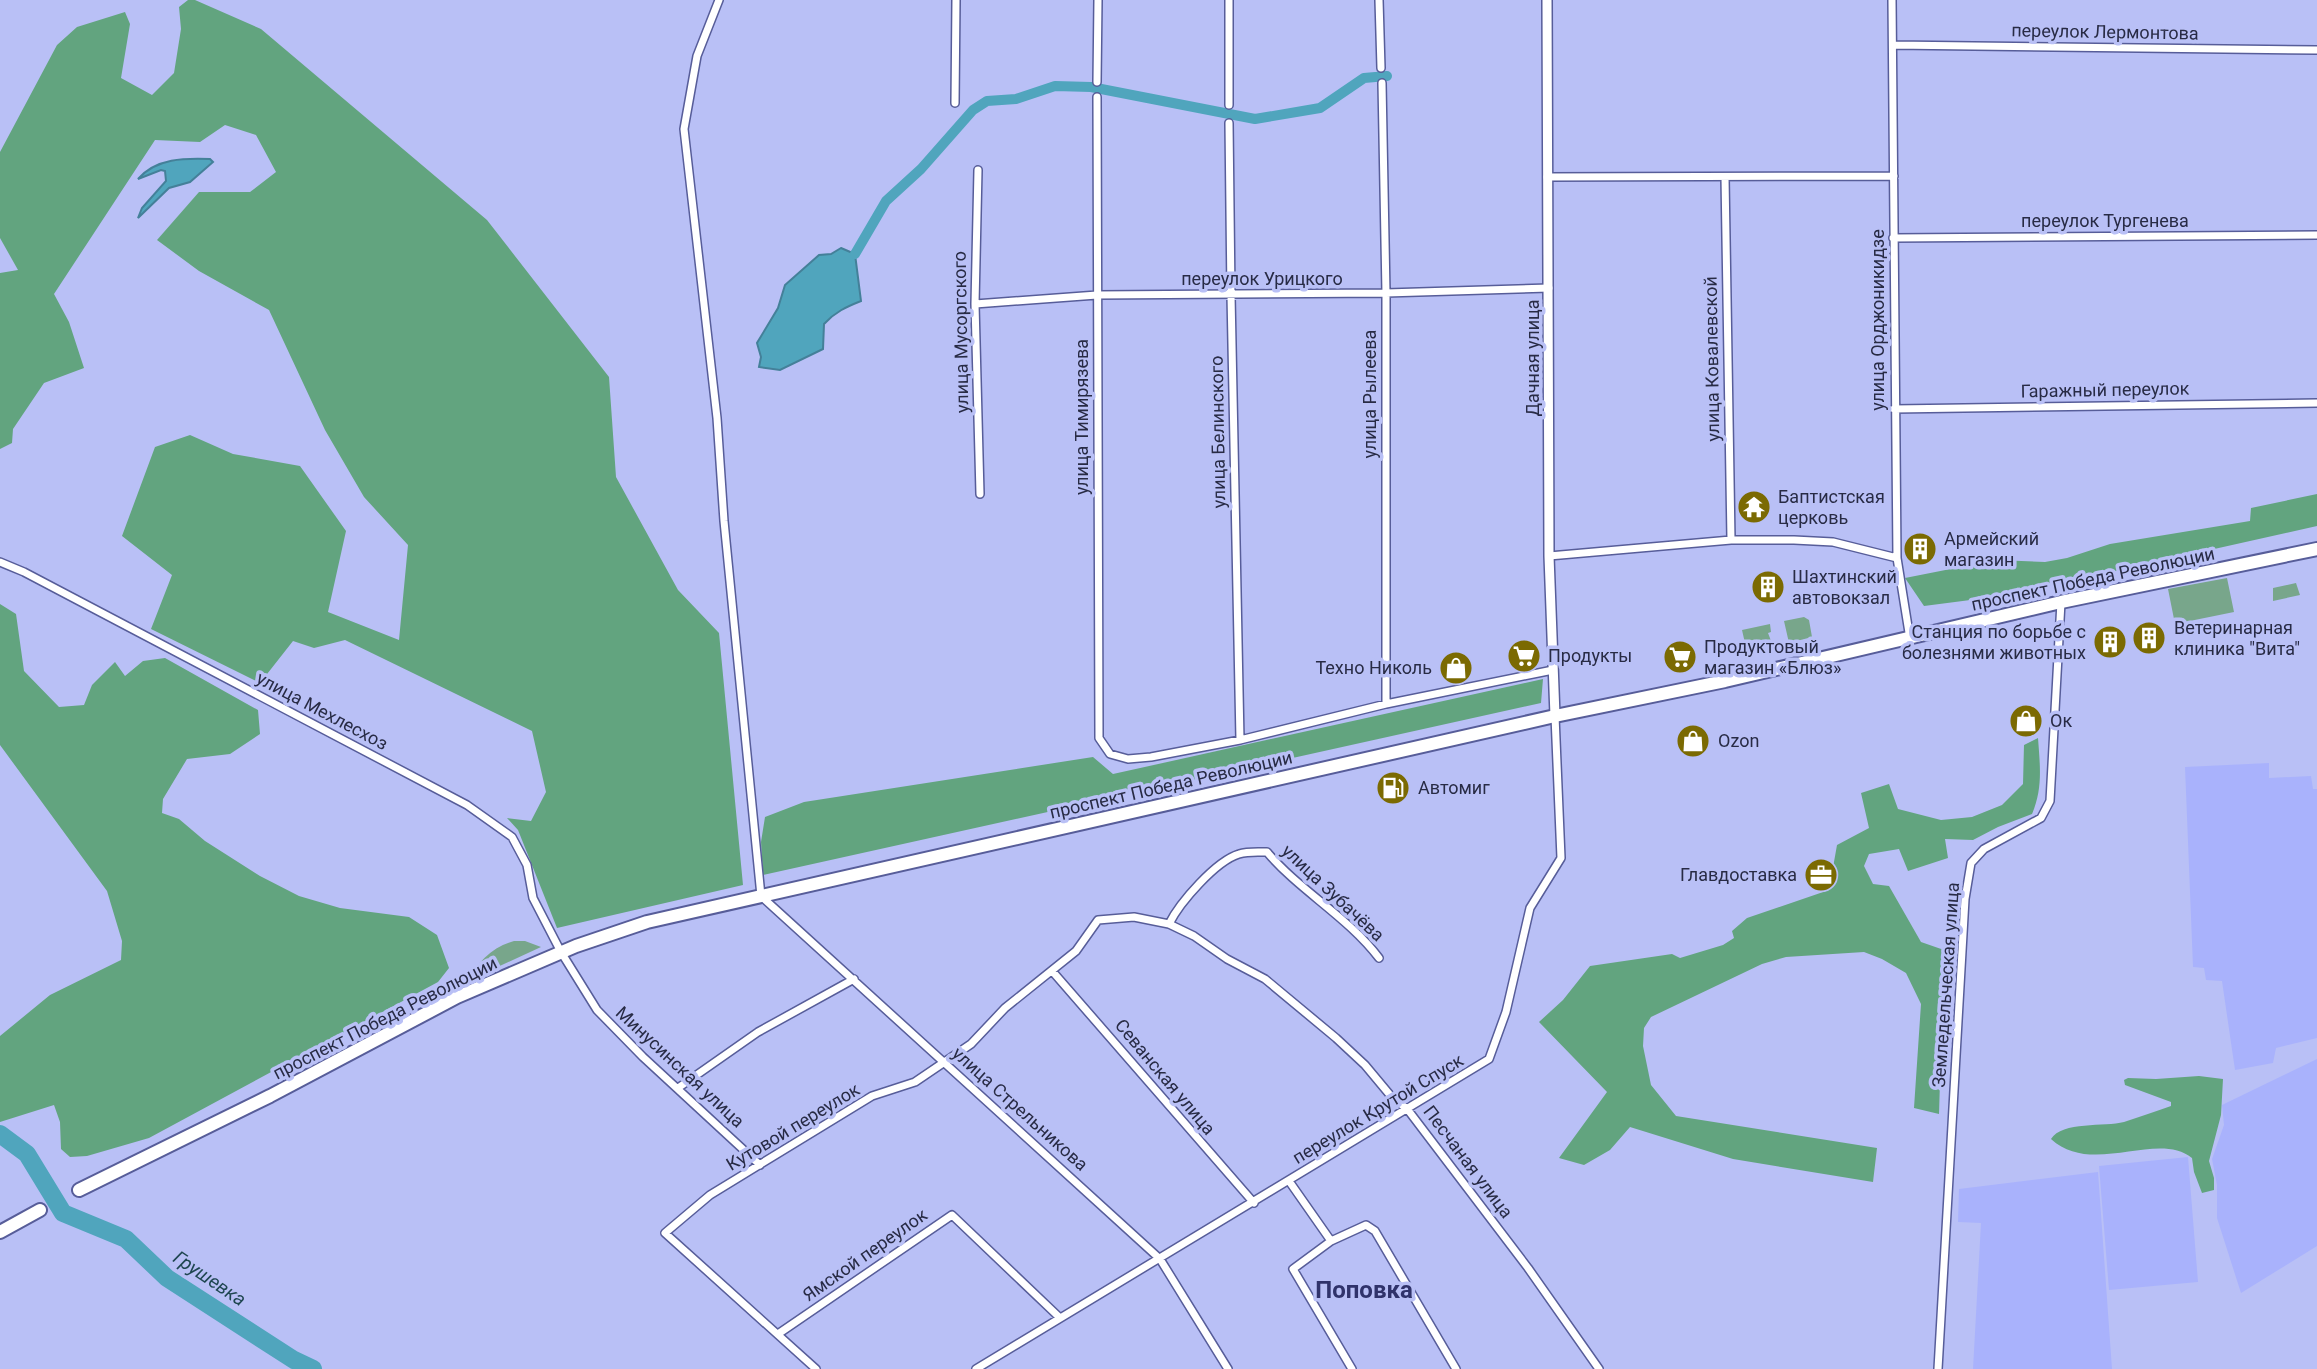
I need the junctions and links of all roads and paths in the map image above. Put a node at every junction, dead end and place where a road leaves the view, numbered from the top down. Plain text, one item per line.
1 (719, 0) edge
2 (956, 0) edge
3 (1098, 0) edge
4 (1229, 0) edge
5 (1379, 0) edge
6 (1547, 0) edge
7 (1892, 0) edge
8 (1893, 45) junction
9 (2317, 50) edge
10 (1381, 68) dead end
11 (1097, 82) dead end
12 (1382, 83) dead end
13 (1097, 97) dead end
14 (955, 103) dead end
15 (1229, 105) dead end
16 (1230, 123) dead end
17 (978, 170) dead end
18 (1894, 176) junction
19 (1547, 177) junction
20 (1724, 177) junction
21 (2317, 235) edge
22 (1893, 238) junction
23 (1549, 288) junction
24 (1386, 293) junction
25 (1097, 295) junction
26 (1231, 295) junction
27 (975, 304) junction
28 (2317, 403) edge
29 (1894, 409) junction
30 (980, 494) dead end
31 (1731, 540) junction
32 (2317, 549) edge
33 (1549, 556) junction
34 (1897, 558) junction
35 (0, 562) edge
36 (2061, 602) junction
37 (1910, 639) junction
38 (1553, 670) junction
39 (1387, 704) junction
40 (1555, 716) junction
41 (1240, 740) junction
42 (761, 896) junction
43 (1098, 920) joint
44 (1169, 924) junction
45 (561, 952) junction
46 (1380, 958) dead end
47 (1053, 972) junction
48 (854, 979) junction
49 (945, 1062) junction
50 (678, 1088) junction
51 (1408, 1110) junction
52 (760, 1165) junction
53 (1289, 1181) junction
54 (79, 1190) dead end
55 (1254, 1203) junction
56 (40, 1210) dead end
57 (0, 1232) edge
58 (1331, 1241) junction
59 (1160, 1259) junction
60 (1059, 1317) junction
61 (778, 1334) junction
62 (816, 1369) edge
63 (976, 1369) edge
64 (1228, 1369) edge
65 (1352, 1369) edge
66 (1456, 1369) edge
67 (1600, 1369) edge
68 (1938, 1369) edge

1 - 42 street
2 - 14 street
3 - 11 street
4 - 15 street
5 - 10 street
6 - 19 street, Дачная улица
7 - 8 street, улица Орджоникидзе
8 - 9 street, переулок Лермонтова
8 - 18 street, улица Орджоникидзе
12 - 24 street, улица Рылеева
13 - 25 street, улица Тимирязева
16 - 26 street, улица Белинского
17 - 27 street, улица Мусоргского
18 - 20 street
18 - 22 street, улица Орджоникидзе
19 - 20 street
19 - 23 street, Дачная улица
20 - 31 street, улица Ковалевской
21 - 22 street, переулок Тургенева
22 - 29 street, улица Орджоникидзе
23 - 24 street, переулок Урицкого
23 - 33 street, Дачная улица
24 - 26 street, переулок Урицкого
24 - 39 street, улица Рылеева
25 - 26 street, переулок Урицкого
25 - 27 street, переулок Урицкого
25 - 41 street, улица Тимирязева
26 - 41 street, улица Белинского
27 - 30 street, улица Мусоргского
28 - 29 street, Гаражный переулок
29 - 34 street, улица Орджоникидзе
31 - 33 street
31 - 34 street
32 - 36 main road, проспект Победа Революции
33 - 38 street, Дачная улица
34 - 37 street, улица Орджоникидзе
35 - 45 street, улица Мехлесхоз
36 - 37 main road, проспект Победа Революции
36 - 68 street, Земледельческая улица
37 - 40 main road, проспект Победа Революции
38 - 39 street
38 - 40 street, Дачная улица
39 - 41 street
40 - 42 main road, проспект Победа Революции
40 - 51 street, переулок Крутой Спуск
42 - 45 main road, проспект Победа Революции
42 - 48 street, улица Стрельникова
43 - 44 street, Песчаная улица
43 - 47 street, Кутовой переулок
44 - 46 street, улица Зубачёва
44 - 51 street, Песчаная улица
45 - 50 street, Минусинская улица
45 - 54 main road, проспект Победа Революции
47 - 49 street, Кутовой переулок
47 - 55 street, Севанская улица
48 - 49 street, улица Стрельникова
48 - 50 street
49 - 52 street, Кутовой переулок
49 - 59 street, улица Стрельникова
50 - 52 street, Минусинская улица
51 - 53 street, переулок Крутой Спуск
51 - 67 street, Песчаная улица
52 - 61 street, Кутовой переулок
53 - 55 street, переулок Крутой Спуск
53 - 58 street
55 - 59 street, переулок Крутой Спуск
56 - 57 main road
58 - 65 street
58 - 66 street
59 - 60 street, переулок Крутой Спуск
59 - 64 street, улица Стрельникова
60 - 61 street, Ямской переулок
60 - 63 street, переулок Крутой Спуск
61 - 62 street

